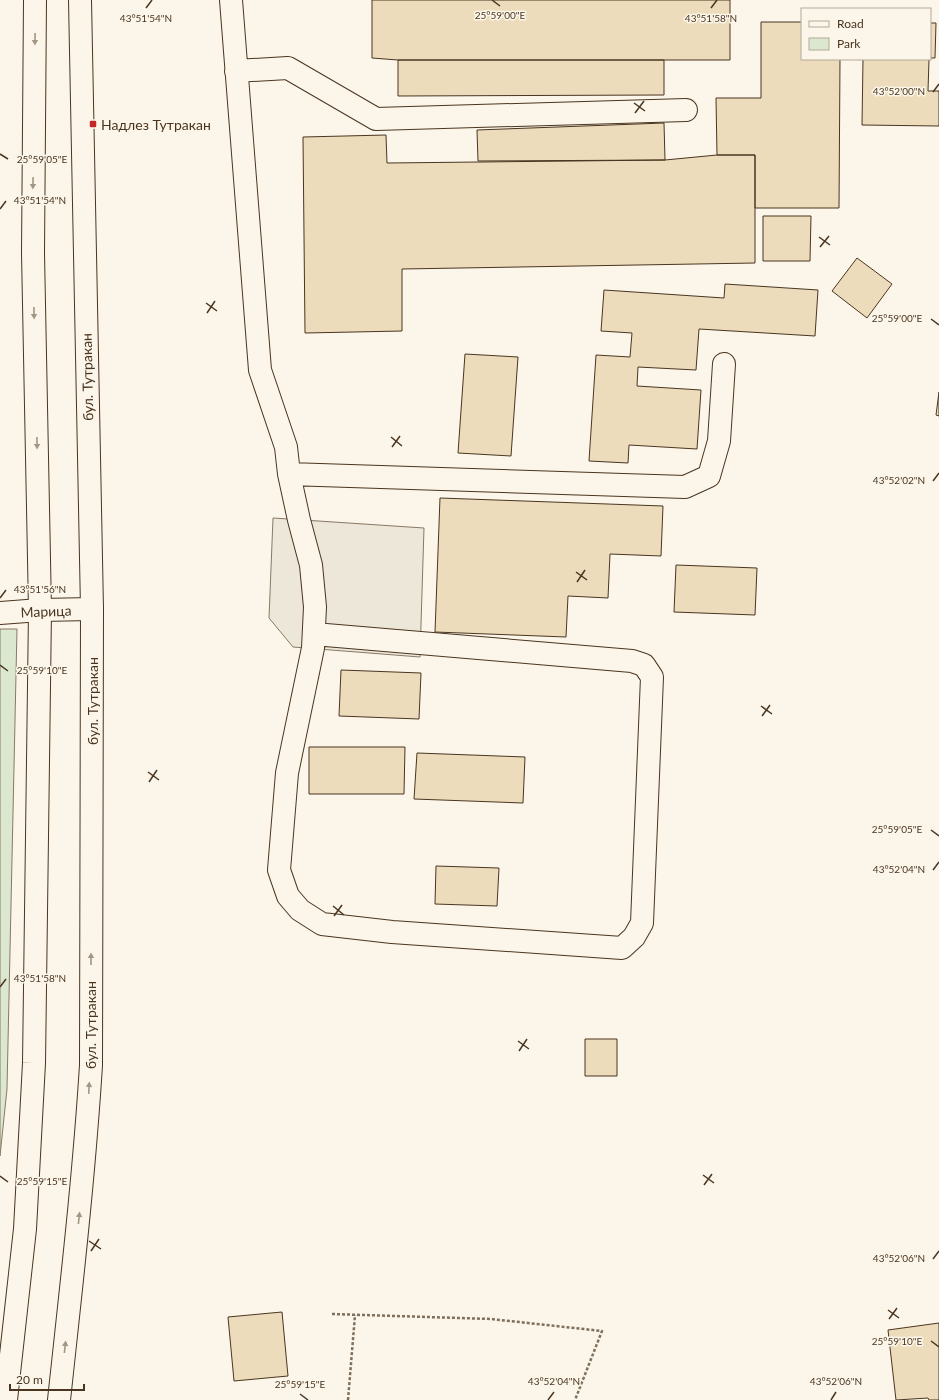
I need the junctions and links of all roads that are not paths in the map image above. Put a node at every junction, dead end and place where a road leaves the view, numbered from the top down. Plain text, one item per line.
1 (35, 0) edge
2 (80, 0) edge
3 (231, 0) edge
4 (236, 71) junction
5 (686, 110) dead end
6 (724, 364) dead end
7 (289, 474) junction
8 (92, 609) junction
9 (40, 610) junction
10 (0, 613) edge
11 (314, 634) junction
12 (6, 1400) edge
13 (59, 1400) edge

1 -> 9 main road
2 - 8 main road, бул. Тутракан
3 - 4 main road
4 - 5 main road
4 - 7 main road
6 - 7 main road
7 - 11 main road
8 - 9 main road, Марица
13 -> 8 main road, бул. Тутракан
9 - 10 main road, Марица
9 - 12 main road
11 - 11 main road

